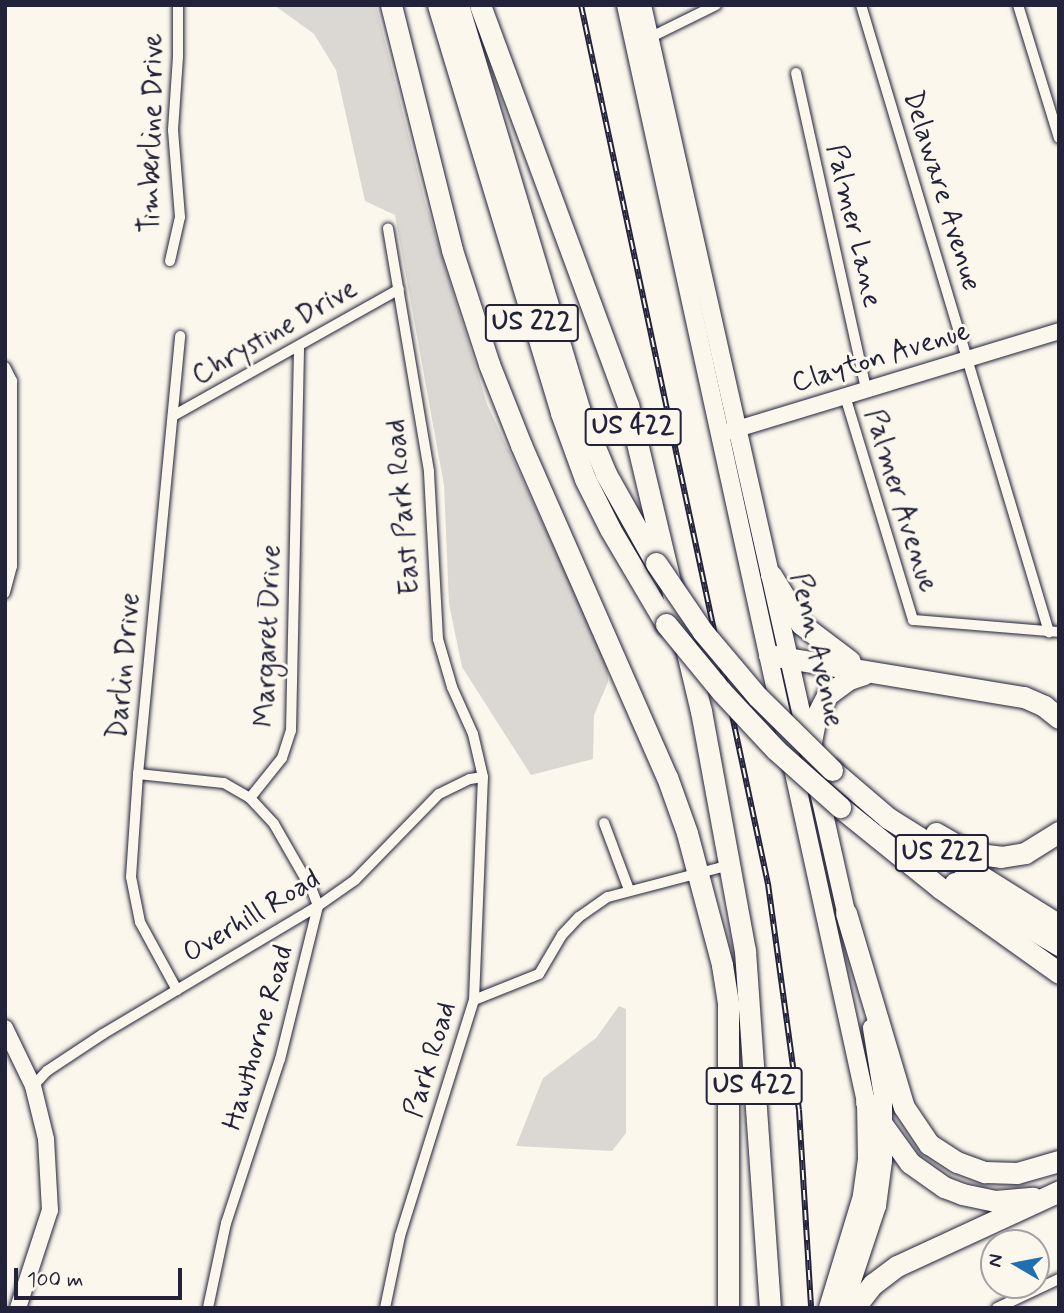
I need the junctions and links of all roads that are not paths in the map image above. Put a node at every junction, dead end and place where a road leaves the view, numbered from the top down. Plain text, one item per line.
1 (178, 5) edge
2 (391, 5) edge
3 (438, 5) edge
4 (458, 5) edge
5 (480, 5) edge
6 (626, 5) edge
7 (642, 5) edge
8 (716, 5) edge
9 (860, 5) edge
10 (1018, 5) edge
11 (642, 41) junction
12 (796, 73) dead end
13 (1059, 138) edge
14 (388, 228) dead end
15 (170, 261) dead end
16 (399, 289) junction
17 (1059, 331) edge
18 (180, 336) dead end
19 (299, 347) junction
20 (968, 360) junction
21 (5, 367) edge
22 (866, 390) junction
23 (845, 396) junction
24 (173, 416) junction
25 (736, 430) junction
26 (718, 435) junction
27 (771, 575) junction
28 (5, 593) edge
29 (1054, 632) edge
30 (783, 656) junction
31 (850, 660) junction
32 (868, 673) junction
33 (1059, 705) edge
34 (1059, 718) edge
35 (810, 747) junction
36 (832, 770) junction
37 (138, 774) junction
38 (483, 777) junction
39 (250, 798) junction
40 (840, 807) junction
41 (604, 823) dead end
42 (1059, 832) edge
43 (732, 864) junction
44 (696, 872) junction
45 (629, 890) junction
46 (318, 906) junction
47 (846, 913) junction
48 (1059, 925) edge
49 (1059, 944) edge
50 (1059, 973) edge
51 (177, 990) junction
52 (474, 1000) junction
53 (5, 1028) edge
54 (33, 1086) junction
55 (866, 1102) junction
56 (884, 1127) junction
57 (1059, 1161) edge
58 (760, 1162) junction
59 (1059, 1190) edge
60 (1059, 1279) edge
61 (18, 1308) edge
62 (208, 1308) edge
63 (385, 1308) edge
64 (728, 1308) edge
65 (756, 1308) edge
66 (770, 1308) edge
67 (828, 1308) edge
68 (843, 1308) edge
69 (854, 1308) edge
70 (997, 1308) edge

1 - 15 street, Timberline Drive
2 - 44 highway, US 422
3 - 40 highway, US 222, bridge
4 - 36 highway, US 222, bridge
5 - 43 highway, US 422
6 - 11 main road, Penn Avenue
7 - 11 main road, Penn Avenue
8 - 11 street
9 - 20 street, Delaware Avenue
10 - 13 street
11 - 25 main road, Penn Avenue
11 - 26 main road, Penn Avenue
12 - 22 street, Palmer Lane
14 - 16 street, East Park Road
16 - 19 street, Chrystine Drive
16 - 38 street, East Park Road
17 - 20 street, Clayton Avenue
18 - 24 street, Darlin Drive
19 - 24 street, Chrystine Drive
19 - 39 street, Margaret Drive
20 - 22 street, Clayton Avenue
20 - 29 street, Delaware Avenue
21 - 28 street
22 - 23 street, Clayton Avenue
23 - 25 street, Clayton Avenue
23 - 29 street, Palmer Avenue
24 - 37 street, Darlin Drive
25 - 26 street, Clayton Avenue
25 - 27 main road, Penn Avenue
26 - 30 main road, Penn Avenue
27 - 30 main road, Penn Avenue
27 - 31 highway
30 - 31 highway
30 - 32 highway
30 - 35 main road, Penn Avenue
30 - 55 main road, Penn Avenue
31 - 33 highway
32 - 34 highway
32 - 35 highway
35 - 47 main road, Penn Avenue
36 - 42 highway
36 - 48 highway, US 222
37 - 39 street
37 - 51 street, Darlin Drive
38 - 46 street, Overhill Road
38 - 52 street, Park Road
39 - 46 street
40 - 49 highway, US 222
40 - 50 highway
41 - 45 street
43 - 44 street
43 - 58 highway, US 422
44 - 45 street
44 - 64 highway, US 422
45 - 52 street
46 - 51 street, Overhill Road
46 - 62 street, Hawthorne Road
47 - 56 main road, Penn Avenue
47 - 57 highway
51 - 54 street, Overhill Road
52 - 63 street, Park Road
53 - 54 street
54 - 61 street
55 - 56 highway
55 - 67 main road, Penn Avenue
56 - 59 highway
56 - 68 main road, Penn Avenue
58 - 65 highway
58 - 66 highway, US 422
59 - 69 highway
60 - 70 street

